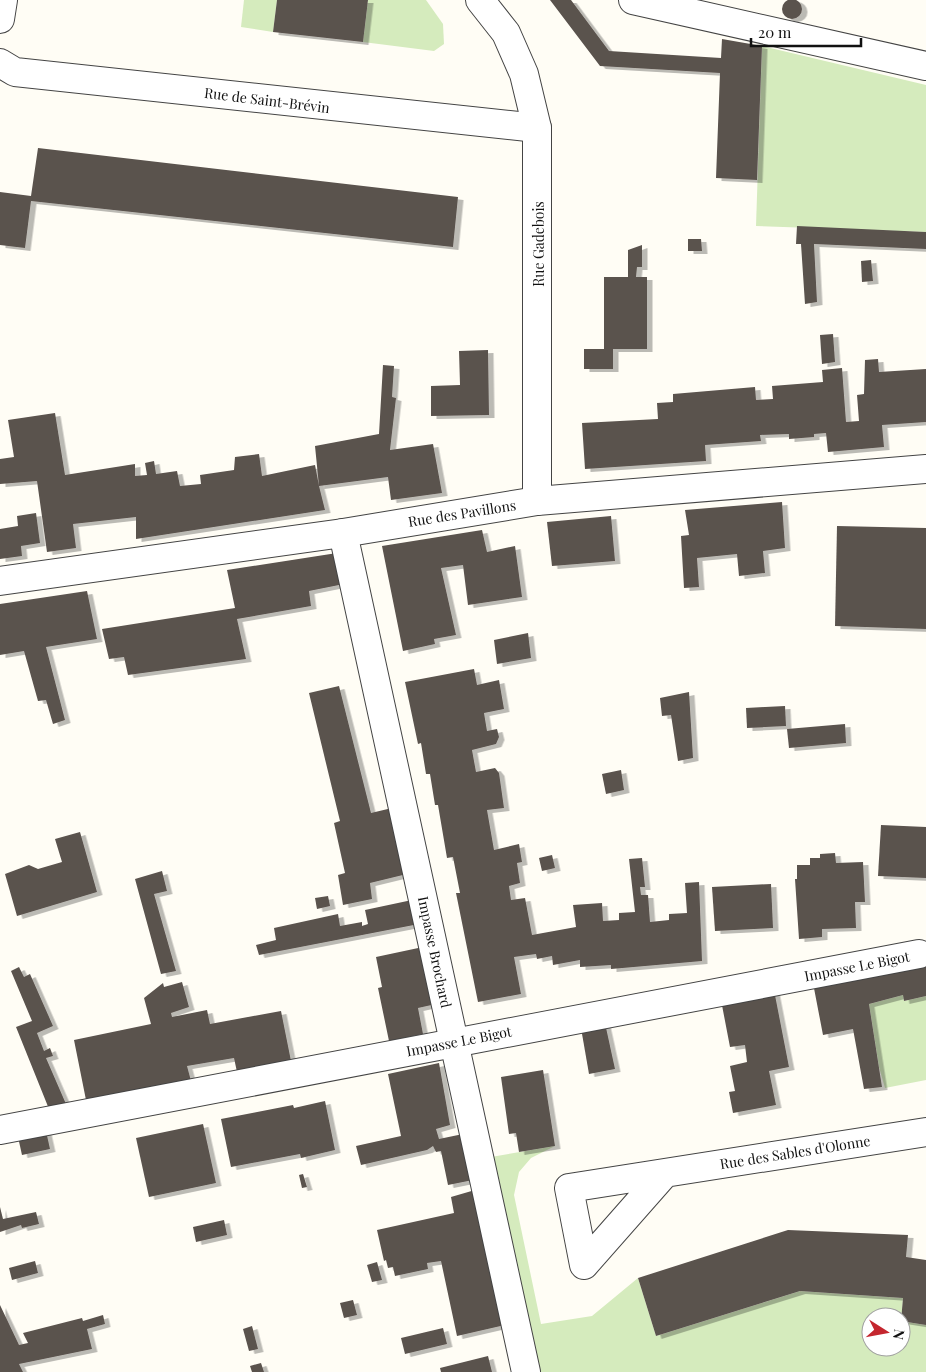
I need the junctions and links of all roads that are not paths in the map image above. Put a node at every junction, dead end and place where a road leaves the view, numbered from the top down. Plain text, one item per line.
1 (3, 0) edge
2 (480, 0) edge
3 (633, 0) edge
4 (0, 19) edge
5 (0, 63) edge
6 (926, 66) edge
7 (537, 128) junction
8 (926, 469) edge
9 (537, 501) junction
10 (343, 533) junction
11 (0, 581) edge
12 (919, 954) dead end
13 (454, 1042) junction
14 (0, 1130) edge
15 (926, 1132) edge
16 (665, 1173) dead end
17 (526, 1372) edge

1 - 4 street
2 - 7 street, Rue Gadebois
3 - 6 street
5 - 7 street, Rue de Saint-Brévin
7 - 9 street, Rue Gadebois
8 - 9 street, Rue des Pavillons
9 - 10 street, Rue des Pavillons
10 - 11 street, Rue des Pavillons
10 - 13 street, Impasse Brochard
12 - 13 street, Impasse Le Bigot
13 - 14 street, Impasse Le Bigot
13 - 17 street, Impasse Brochard
15 - 16 street, Rue des Sables d'Olonne

